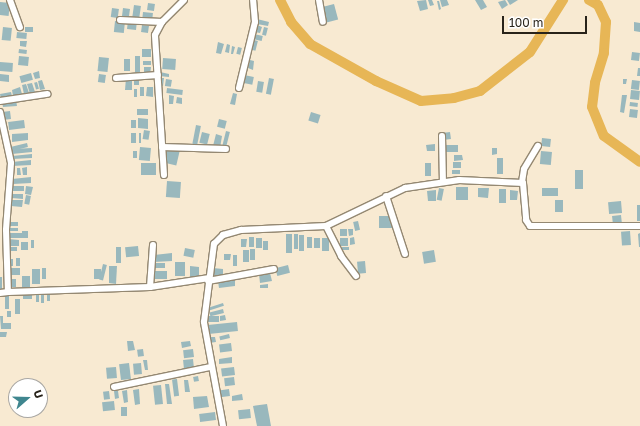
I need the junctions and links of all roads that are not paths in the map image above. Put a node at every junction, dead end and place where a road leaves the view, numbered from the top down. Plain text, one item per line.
1 (10, 0) edge
2 (184, 0) edge
3 (253, 0) edge
4 (319, 0) edge
5 (120, 20) dead end
6 (162, 22) junction
7 (323, 22) dead end
8 (20, 27) dead end
9 (158, 75) junction
10 (116, 78) dead end
11 (240, 88) dead end
12 (47, 94) dead end
13 (0, 101) edge
14 (0, 112) edge
15 (442, 136) dead end
16 (538, 146) dead end
17 (162, 147) junction
18 (226, 149) dead end
19 (164, 174) dead end
20 (443, 182) junction
21 (522, 182) junction
22 (386, 196) junction
23 (326, 226) junction
24 (640, 226) edge
25 (153, 245) dead end
26 (405, 254) dead end
27 (274, 269) dead end
28 (356, 276) dead end
29 (208, 279) junction
30 (150, 287) junction
31 (8, 292) junction
32 (0, 293) edge
33 (211, 367) junction
34 (114, 387) dead end
35 (224, 426) edge

1 - 8 street
2 - 6 street
3 - 11 street
4 - 7 street
5 - 6 street
6 - 9 street
9 - 10 street
9 - 17 street
12 - 13 street
14 - 31 street
15 - 20 street
16 - 21 street
17 - 18 street
17 - 19 street
20 - 21 street
20 - 22 street
21 - 24 street
22 - 23 street
22 - 26 street
23 - 28 street
23 - 29 street
25 - 30 street
27 - 29 street
29 - 30 street
29 - 33 street
30 - 31 street
31 - 32 street
33 - 34 street
33 - 35 street

